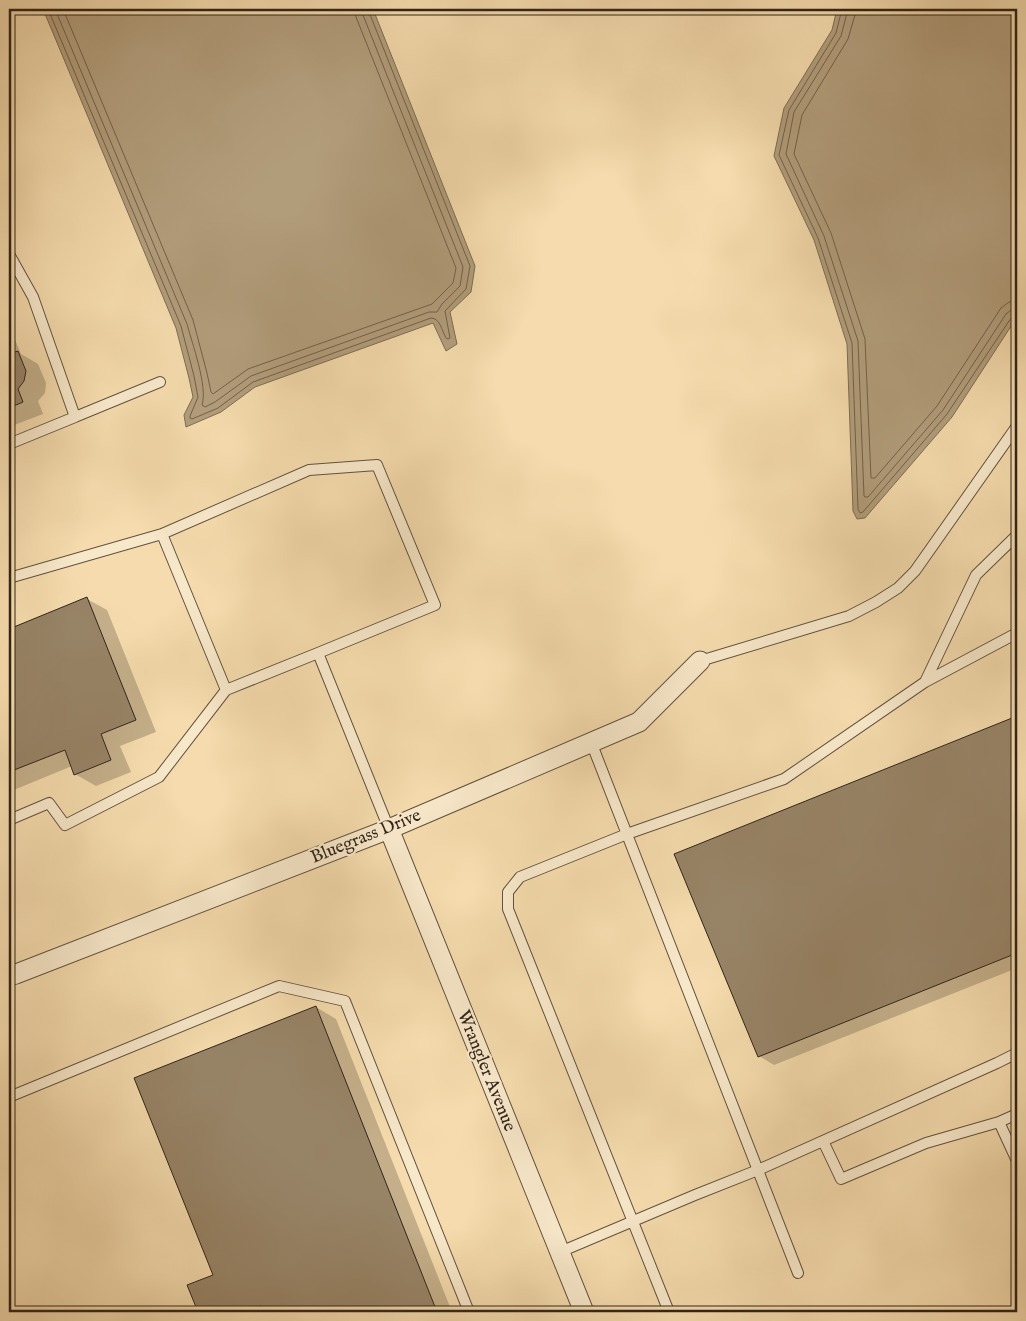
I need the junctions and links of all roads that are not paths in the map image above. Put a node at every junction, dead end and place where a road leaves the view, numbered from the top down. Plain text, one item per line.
1 (9, 254) edge
2 (160, 382) dead end
3 (75, 417) junction
4 (1017, 426) edge
5 (9, 444) edge
6 (162, 534) junction
7 (1017, 535) edge
8 (9, 578) edge
9 (1017, 633) edge
10 (318, 654) junction
11 (700, 661) joint
12 (925, 682) junction
13 (226, 690) junction
14 (591, 742) junction
15 (9, 820) edge
16 (389, 829) junction
17 (627, 834) junction
18 (9, 976) edge
19 (1017, 1053) edge
20 (9, 1097) edge
21 (1017, 1114) edge
22 (999, 1122) junction
23 (823, 1141) junction
24 (1017, 1161) edge
25 (758, 1170) junction
26 (633, 1221) junction
27 (560, 1252) junction
28 (798, 1273) dead end
29 (469, 1312) edge
30 (584, 1312) edge
31 (669, 1312) edge

1 - 3 lane
2 - 3 lane
3 - 5 lane
4 - 11 lane
6 - 8 lane
6 - 10 lane
6 - 13 lane
7 - 12 lane
9 - 12 lane
10 - 13 lane
10 - 16 lane
11 - 14 street, Bluegrass Drive
12 - 17 lane
13 - 15 lane
14 - 16 street, Bluegrass Drive
14 - 17 lane
16 - 18 street, Bluegrass Drive
16 - 27 street, Wrangler Avenue
17 - 25 lane
17 - 26 lane
19 - 23 lane
20 - 29 lane
21 - 22 lane
22 - 23 lane
22 - 24 lane
23 - 25 lane
25 - 26 lane
25 - 28 lane
26 - 27 lane
26 - 31 lane
27 - 30 street, Wrangler Avenue

